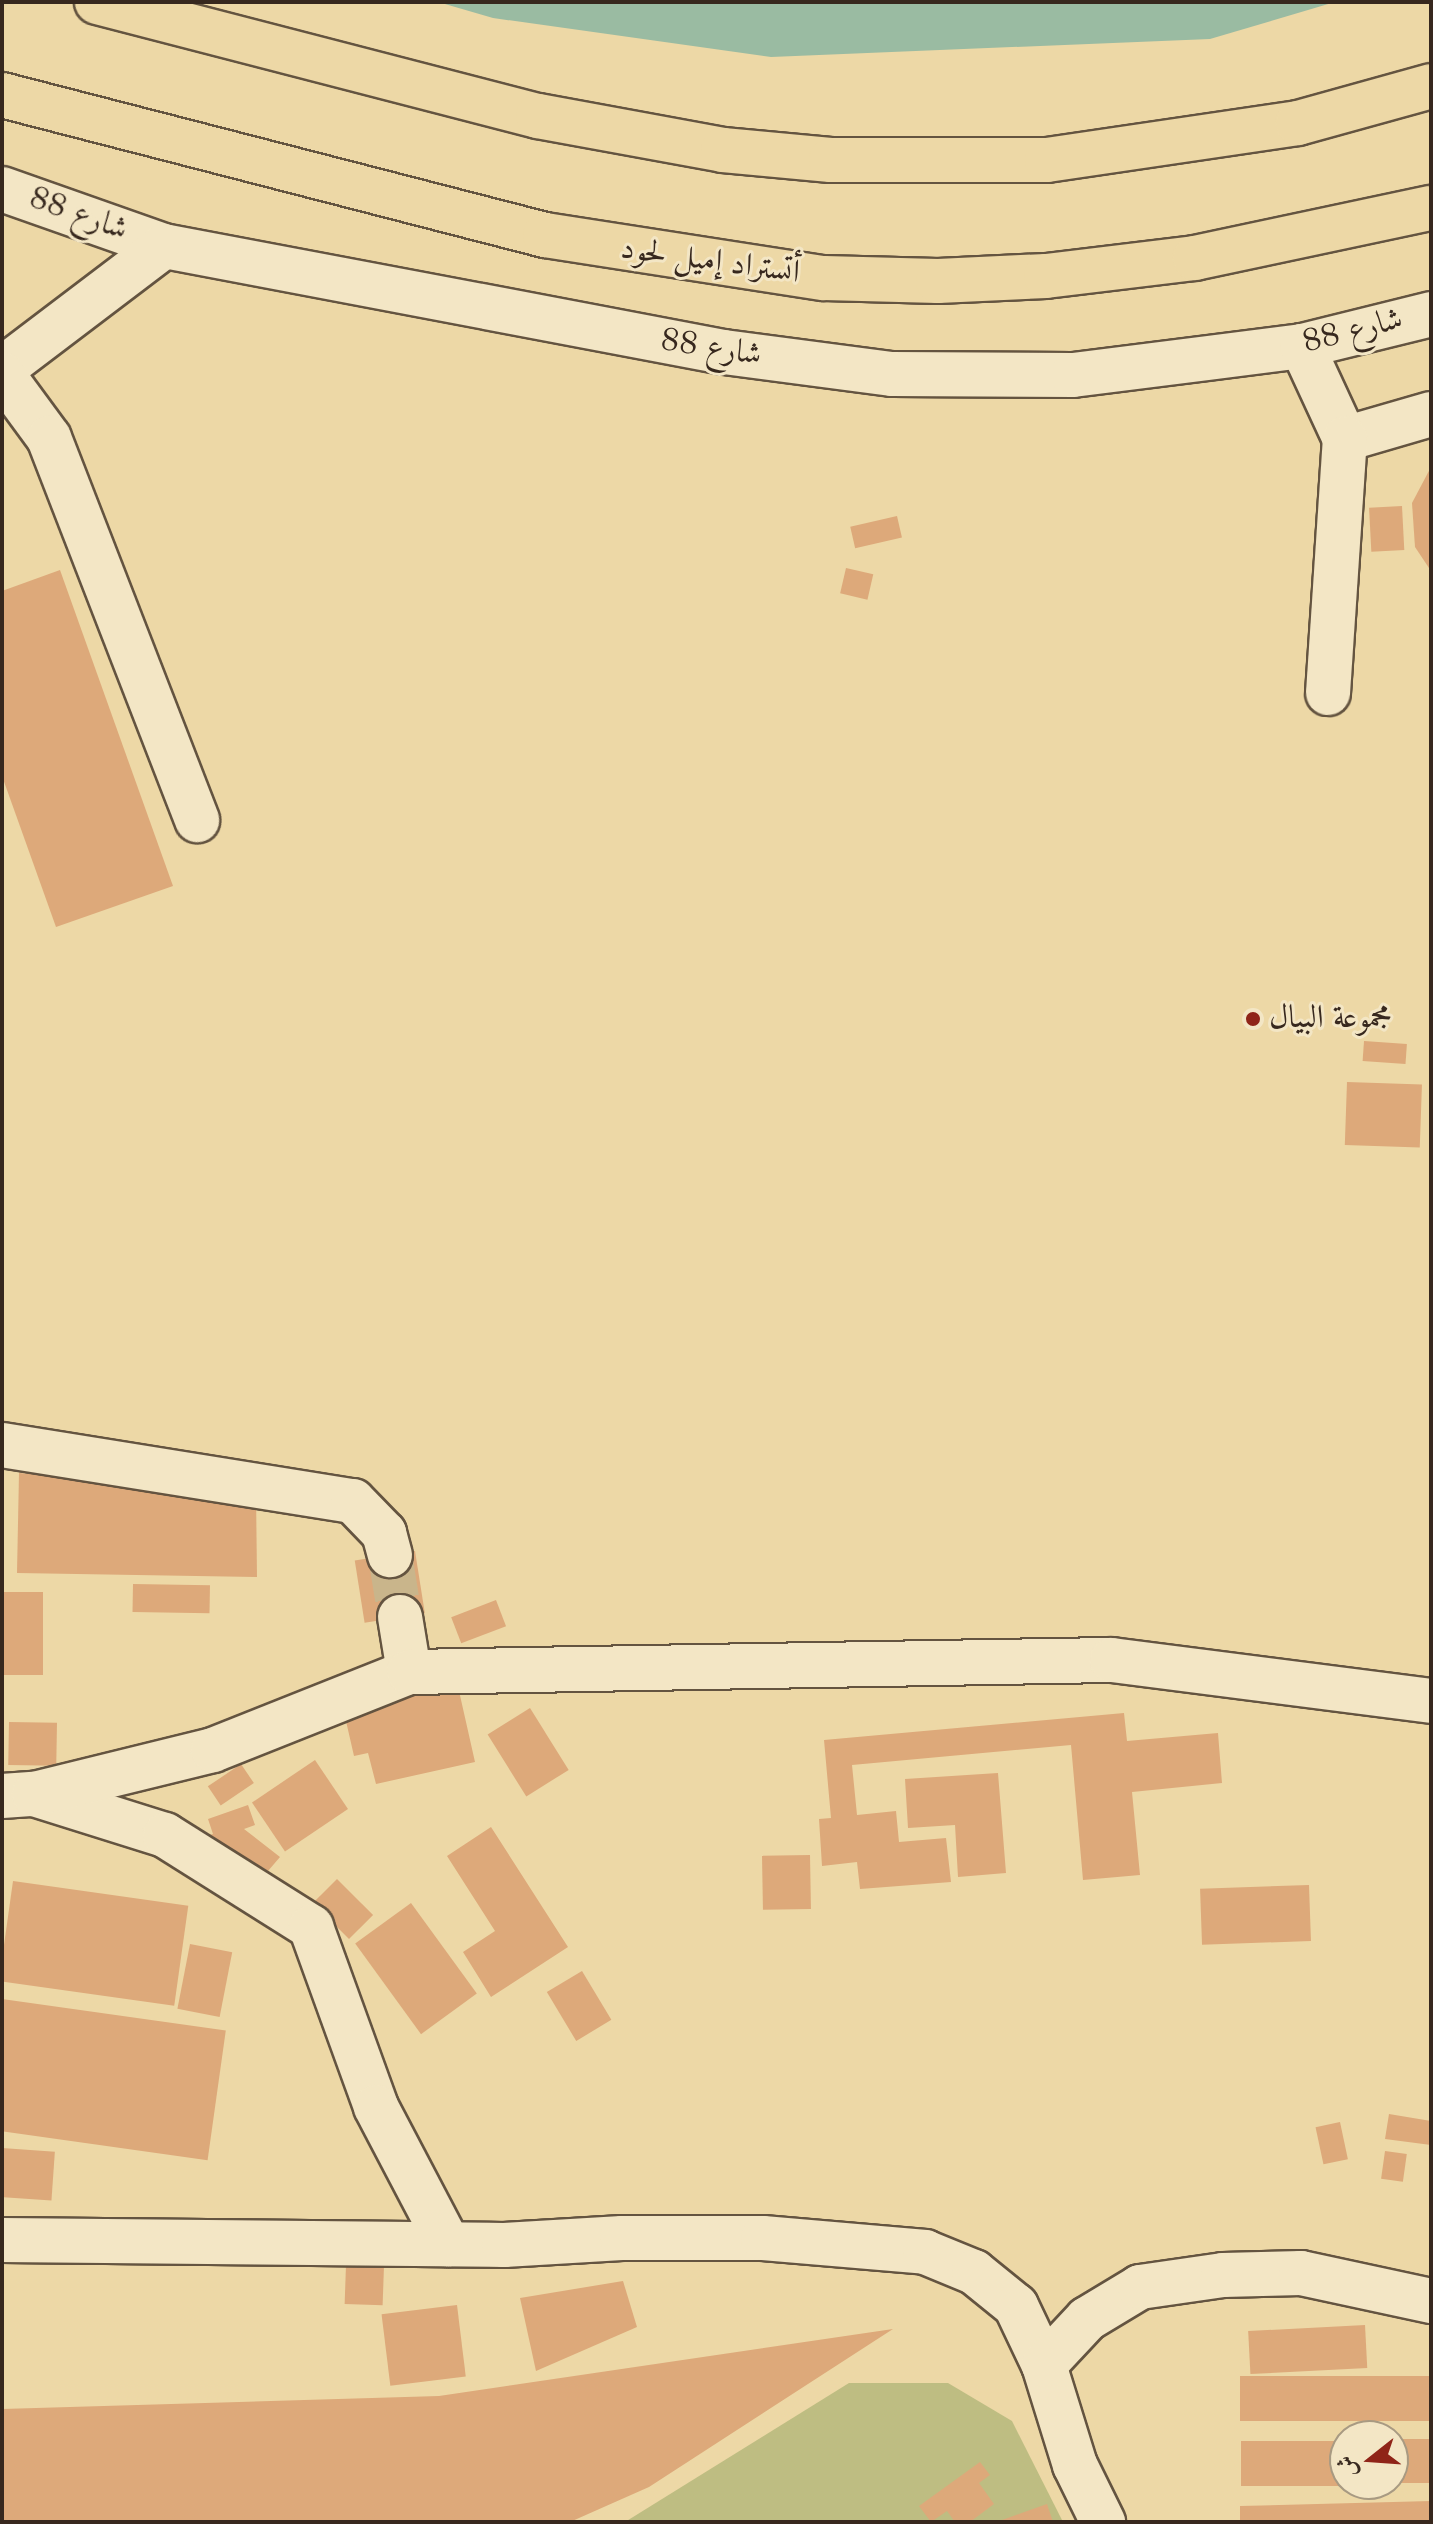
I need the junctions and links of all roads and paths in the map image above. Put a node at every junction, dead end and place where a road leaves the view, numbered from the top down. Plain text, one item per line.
1 (97, 2) edge
2 (1431, 86) edge
3 (2, 95) edge
4 (2, 189) edge
5 (1431, 208) edge
6 (164, 246) junction
7 (1431, 314) edge
8 (1302, 346) junction
9 (2, 372) edge
10 (1431, 414) edge
11 (1345, 439) junction
12 (1328, 693) dead end
13 (197, 820) dead end
14 (2, 1445) edge
15 (390, 1555) tunnel mouth
16 (400, 1617) tunnel mouth
17 (409, 1672) junction
18 (1431, 1701) edge
19 (18, 1795) edge
20 (2, 2240) edge
21 (448, 2244) junction
22 (1431, 2301) edge
23 (1044, 2365) junction
24 (1103, 2522) edge

1 - 2 highway
3 - 5 highway, أتستراد إميل لحود
4 - 6 street, شارع 88
6 - 8 street, شارع 88
6 - 9 street
7 - 8 street, شارع 88
8 - 11 street
9 - 13 street
10 - 11 street
11 - 12 street
14 - 15 street
16 - 17 street
17 - 18 street
17 - 19 street
19 - 21 street
20 - 21 street
21 - 23 street
22 - 23 street
23 - 24 street

